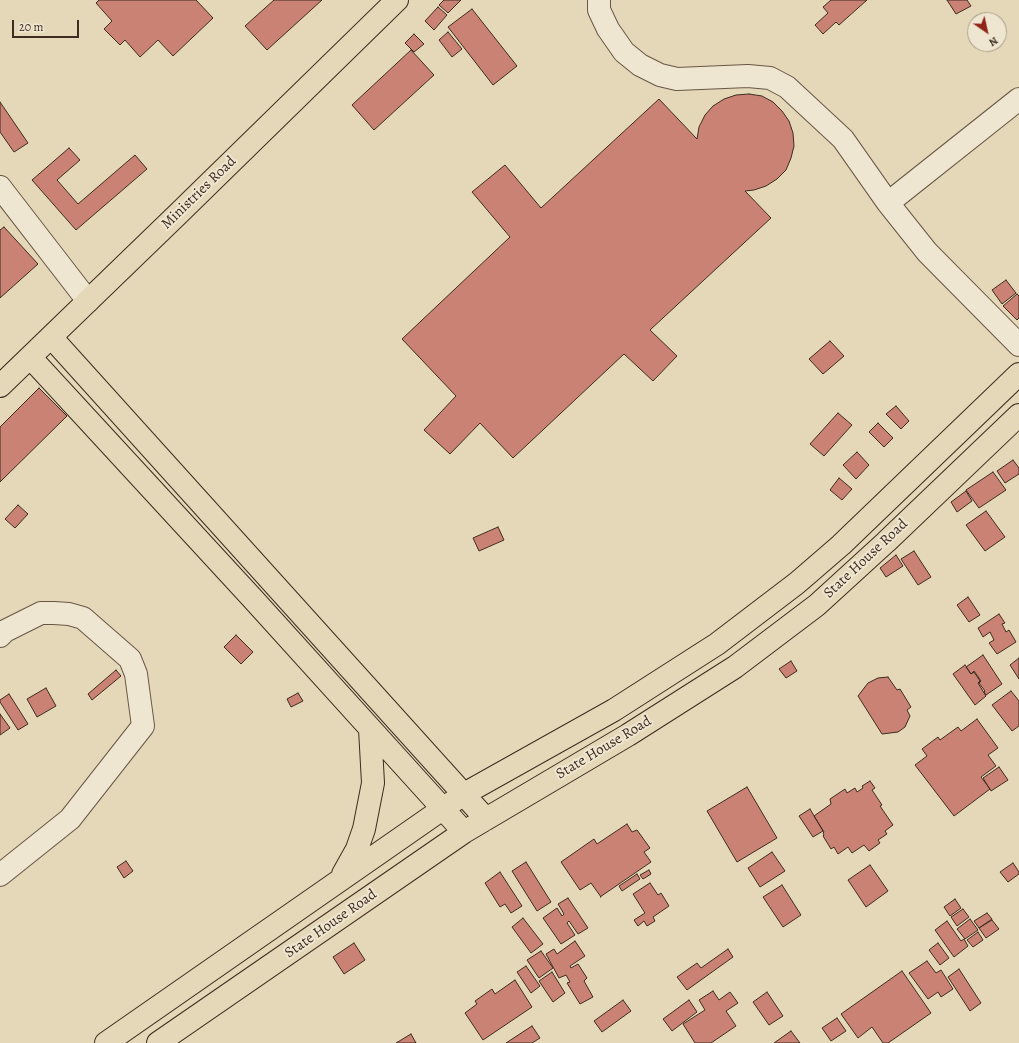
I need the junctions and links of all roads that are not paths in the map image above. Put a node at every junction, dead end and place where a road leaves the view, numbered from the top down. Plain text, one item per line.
1 (397, 0) edge
2 (599, 0) edge
3 (1019, 99) edge
4 (0, 187) edge
5 (888, 203) junction
6 (88, 301) junction
7 (51, 337) junction
8 (1019, 345) edge
9 (30, 357) junction
10 (1019, 374) edge
11 (0, 386) edge
12 (1019, 415) edge
13 (181, 480) junction
14 (160, 498) junction
15 (865, 522) junction
16 (886, 542) junction
17 (0, 636) edge
18 (614, 710) junction
19 (370, 729) junction
20 (628, 735) junction
21 (464, 794) junction
22 (443, 808) junction
23 (486, 819) junction
24 (464, 832) junction
25 (0, 875) edge
26 (341, 878) junction
27 (106, 1043) edge
28 (158, 1043) edge

1 - 6 main road, Ministries Road
2 - 5 street
3 - 5 street
4 - 6 street
5 - 8 street
6 - 7 main road, Ministries Road
7 - 9 main road, Ministries Road
7 - 13 main road
9 - 11 main road, Ministries Road
9 - 14 main road
10 - 15 main road
12 - 16 main road, State House Road
13 - 14 main road
13 - 21 main road
14 - 19 main road
15 - 16 main road
15 - 18 main road
16 - 20 main road, State House Road
17 - 25 street
18 - 20 main road
18 - 21 main road
19 - 22 main road
19 - 26 main road
20 - 23 main road, State House Road
21 - 22 main road
21 - 23 main road
22 - 24 main road
22 - 26 main road
23 - 24 main road, State House Road
24 - 28 main road, State House Road
26 - 27 main road

